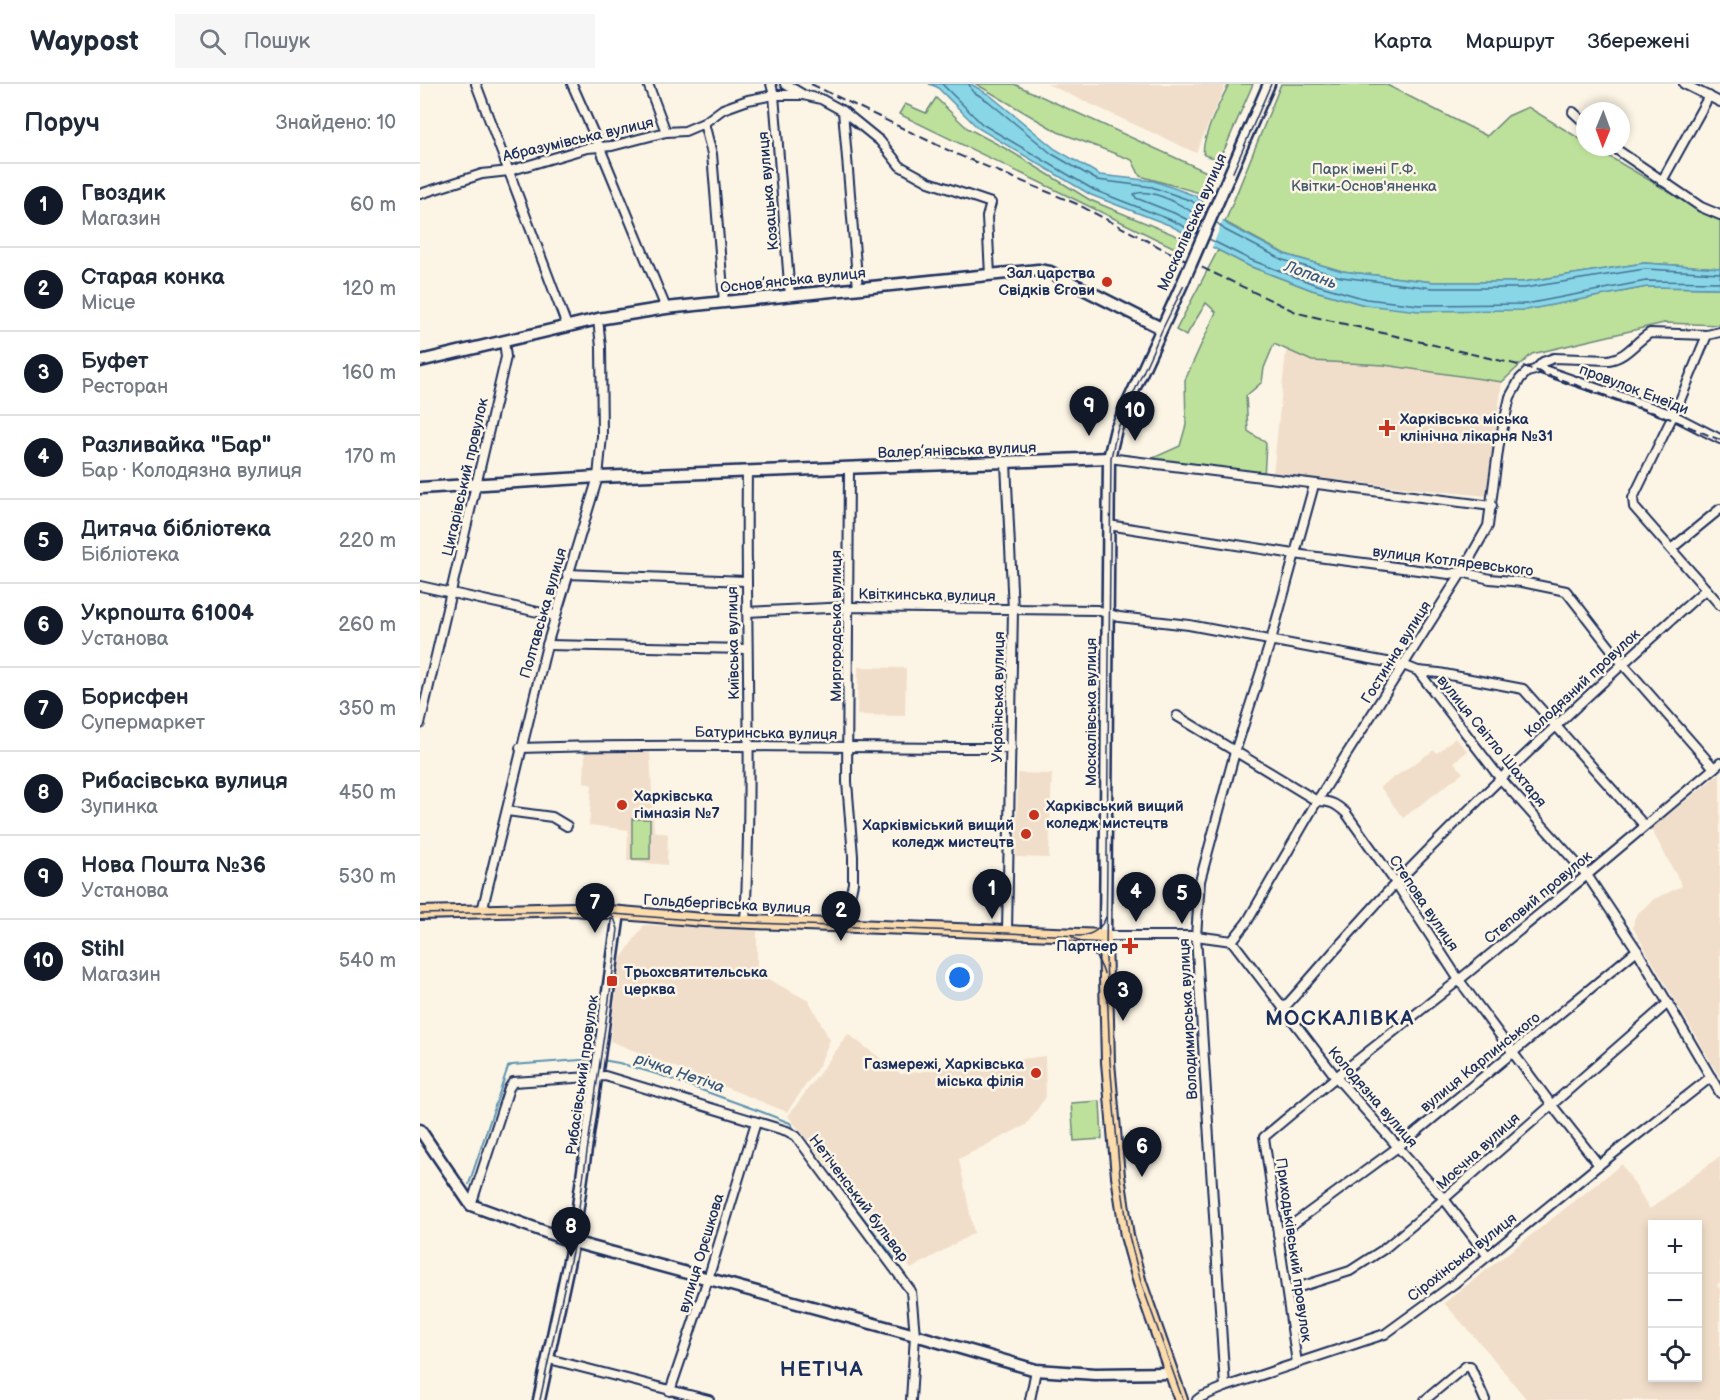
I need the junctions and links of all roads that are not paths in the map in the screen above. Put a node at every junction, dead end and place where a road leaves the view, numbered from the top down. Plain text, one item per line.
1 (476, 84) edge
2 (572, 84) edge
3 (648, 84) edge
4 (771, 84) edge
5 (785, 84) edge
6 (1269, 84) edge
7 (1684, 84) edge
8 (774, 95) junction
9 (803, 95) junction
10 (1709, 96) junction
11 (1720, 102) edge
12 (843, 111) junction
13 (1573, 112) dead end
14 (1576, 115) edge
15 (704, 123) junction
16 (666, 132) junction
17 (600, 148) junction
18 (1625, 156) edge
19 (509, 171) junction
20 (1662, 181) junction
21 (420, 194) edge
22 (1720, 215) edge
23 (990, 275) junction
24 (858, 289) junction
25 (790, 296) junction
26 (724, 302) junction
27 (666, 308) junction
28 (598, 319) junction
29 (567, 326) junction
30 (1161, 328) junction
31 (1720, 332) edge
32 (1707, 335) junction
33 (504, 341) junction
34 (420, 362) edge
35 (1539, 366) junction
36 (1673, 415) junction
37 (1720, 439) edge
38 (1109, 458) junction
39 (1006, 463) junction
40 (849, 469) junction
41 (747, 472) junction
42 (598, 477) junction
43 (477, 485) junction
44 (1314, 485) junction
45 (420, 488) edge
46 (1492, 506) junction
47 (1720, 509) edge
48 (1108, 525) junction
49 (1671, 549) junction
50 (1294, 554) junction
51 (1462, 572) junction
52 (567, 574) junction
53 (746, 580) junction
54 (420, 586) edge
55 (1706, 589) junction
56 (452, 593) junction
57 (1720, 605) edge
58 (849, 607) junction
59 (1013, 610) junction
60 (747, 612) junction
61 (1107, 612) junction
62 (556, 616) junction
63 (1271, 640) junction
64 (547, 645) junction
65 (747, 649) junction
66 (1622, 663) junction
67 (1403, 665) junction
68 (1418, 672) junction
69 (1177, 716) dead end
70 (420, 724) edge
71 (1554, 726) junction
72 (520, 747) junction
73 (749, 747) junction
74 (849, 748) junction
75 (1011, 748) junction
76 (1235, 752) junction
77 (1717, 766) edge
78 (1500, 778) junction
79 (1317, 801) junction
80 (507, 811) junction
81 (1644, 825) junction
82 (567, 826) dead end
83 (1587, 874) junction
84 (1396, 883) junction
85 (482, 911) junction
86 (420, 913) edge
87 (619, 913) junction
88 (745, 921) junction
89 (848, 926) junction
90 (1007, 932) junction
91 (1104, 936) junction
92 (1196, 936) junction
93 (1232, 941) junction
94 (1637, 950) junction
95 (1459, 980) junction
96 (1668, 1004) junction
97 (1283, 1009) junction
98 (1513, 1052) junction
99 (598, 1075) junction
100 (1336, 1077) junction
101 (1712, 1077) junction
102 (1720, 1093) edge
103 (1551, 1104) junction
104 (756, 1122) junction
105 (420, 1130) edge
106 (1264, 1142) joint
107 (1398, 1147) junction
108 (1599, 1165) junction
109 (1444, 1199) junction
110 (471, 1205) junction
111 (1278, 1234) junction
112 (576, 1243) junction
113 (1487, 1255) junction
114 (708, 1279) junction
115 (1287, 1291) junction
116 (915, 1335) junction
117 (549, 1359) junction
118 (1297, 1363) junction
119 (1036, 1370) junction
120 (1171, 1373) junction
121 (1225, 1387) junction
122 (670, 1391) junction
123 (539, 1400) edge
124 (709, 1400) edge
125 (911, 1400) edge
126 (1030, 1400) edge
127 (1181, 1400) edge
128 (1197, 1400) edge
129 (1425, 1400) edge
130 (1485, 1400) edge

1 - 19 street
2 - 17 street
3 - 16 street
4 - 8 street, Козацька вулиця
5 - 9 street
6 - 30 street, Москалівська вулиця, bridge
7 - 10 street
8 - 9 street, Абразумівська вулиця
8 - 15 street, Абразумівська вулиця
8 - 25 street, Козацька вулиця
9 - 12 street
10 - 11 street
10 - 20 street
12 - 23 street
12 - 24 street
13 - 14 street
15 - 16 street, Абразумівська вулиця
15 - 26 street
16 - 17 street, Абразумівська вулиця
17 - 19 street, Абразумівська вулиця
17 - 27 street
18 - 20 street
19 - 21 street, Абразумівська вулиця
19 - 29 street
20 - 22 street
23 - 24 street, Основ’янська вулиця
23 - 30 street, Основ’янська вулиця
24 - 25 street, Основ’янська вулиця
25 - 26 street, Основ’янська вулиця
26 - 27 street, Основ’янська вулиця
27 - 28 street, Основ’янська вулиця
28 - 29 street, Основ’янська вулиця
28 - 42 street, Полтавська вулиця
29 - 33 street, Основ’янська вулиця
30 - 38 street, Москалівська вулиця
31 - 32 street
32 - 35 street
32 - 36 street
33 - 34 street, Основ’янська вулиця
33 - 43 street, Цигарівський провулок
35 - 36 street, провулок Енеїди
35 - 46 street, Гостинна вулиця
36 - 37 street, провулок Енеїди
36 - 49 street
38 - 39 street, Валер’янівська вулиця
38 - 44 street, Валер’янівська вулиця
38 - 48 street, Москалівська вулиця
39 - 40 street, Валер’янівська вулиця
39 - 59 street, Українська вулиця
40 - 41 street, Валер’янівська вулиця
40 - 58 street, Миргородська вулиця
41 - 42 street, Валер’янівська вулиця
41 - 53 street, Київська вулиця
42 - 43 street, Валер’янівська вулиця
42 - 52 street, Полтавська вулиця
43 - 45 street, Валер’янівська вулиця
43 - 56 street, Цигарівський провулок
44 - 46 street, Валер’янівська вулиця
44 - 50 street, Володимирська вулиця
46 - 51 street, Гостинна вулиця
47 - 49 street
48 - 50 street, вулиця Котляревського
48 - 61 street, Москалівська вулиця
49 - 55 street
50 - 51 street, вулиця Котляревського
50 - 63 street, Володимирська вулиця
51 - 66 street, вулиця Котляревського
51 - 67 street, Гостинна вулиця
52 - 53 street
52 - 62 street, Полтавська вулиця
53 - 60 street, Київська вулиця
54 - 56 street
55 - 57 street
55 - 66 street, Колодязний провулок
56 - 62 street
56 - 70 street, Цигарівський провулок
58 - 59 street, Квіткинська вулиця
58 - 60 street, Квіткинська вулиця
58 - 74 street, Миргородська вулиця
59 - 61 street, Квіткинська вулиця
59 - 75 street, Українська вулиця
60 - 65 street, Київська вулиця
61 - 63 street, вулиця Світло Шахтаря
61 - 91 street, Москалівська вулиця
62 - 64 street, Полтавська вулиця
63 - 67 street, вулиця Світло Шахтаря
63 - 76 street, Володимирська вулиця
64 - 65 street
64 - 72 street, Полтавська вулиця
65 - 73 street, Київська вулиця
66 - 71 street, Колодязний провулок
66 - 77 street, вулиця Котляревського
67 - 68 street, вулиця Світло Шахтаря
67 - 79 street, Гостинна вулиця
68 - 71 street
68 - 78 street, вулиця Світло Шахтаря
69 - 76 street, Степова вулиця
71 - 78 street, Колодязний провулок
71 - 81 street
72 - 73 street, Батуринська вулиця
72 - 80 street, Полтавська вулиця
73 - 74 street, Батуринська вулиця
73 - 88 street, Київська вулиця
74 - 75 street, Батуринська вулиця
74 - 89 street, Миргородська вулиця
75 - 90 street, Українська вулиця
76 - 79 street, Степова вулиця
76 - 92 street, Володимирська вулиця
77 - 81 street, Степовий провулок
78 - 83 street, вулиця Світло Шахтаря
78 - 84 street, Колодязний провулок
79 - 84 street, Степова вулиця
79 - 93 street, Гостинна вулиця
80 - 82 street
80 - 85 street, Полтавська вулиця
81 - 83 street, Степовий провулок
83 - 94 street, вулиця Світло Шахтаря
83 - 95 street, Степовий провулок
84 - 95 street, Степова вулиця
84 - 97 street, Колодязний провулок
85 - 86 main road, Гольдбергівська вулиця
85 - 87 main road, Гольдбергівська вулиця
87 - 88 main road, Гольдбергівська вулиця
87 - 99 street, Рибасівський провулок
88 - 89 main road, Гольдбергівська вулиця
89 - 90 main road, Гольдбергівська вулиця
90 - 91 main road, Гольдбергівська вулиця
91 - 92 street
91 - 120 main road, Москалівська вулиця
92 - 93 street
92 - 121 street, Володимирська вулиця
93 - 97 street, Колодязна вулиця
94 - 96 street, вулиця Світло Шахтаря
94 - 98 street, вулиця Карпинського
95 - 98 street, Степова вулиця
95 - 100 street, Степовий провулок
96 - 101 street, вулиця Світло Шахтаря
96 - 103 street, Моєчна вулиця
97 - 100 street, Колодязна вулиця
98 - 103 street, Степова вулиця
98 - 107 street, вулиця Карпинського
99 - 104 street, Нетіченський бульвар
99 - 110 street, Нетіченський бульвар
99 - 112 street, Рибасівський провулок
100 - 106 street, Степовий провулок
100 - 107 street, Колодязна вулиця
101 - 102 street, вулиця Світло Шахтаря
101 - 108 street, Сірохінська вулиця
103 - 108 street, Степова вулиця
103 - 109 street, Моєчна вулиця
104 - 114 street, вулиця Орєшкова
104 - 116 street, Нетіченський бульвар
105 - 110 street
106 - 111 street, Приходьківський провулок
107 - 109 street, Колодязна вулиця
107 - 111 street, вулиця Карпинського
108 - 113 street, Сірохінська вулиця
109 - 113 street, Колодязна вулиця
109 - 115 street, Моєчна вулиця
110 - 112 street
111 - 115 street, Приходьківський провулок
112 - 114 street
112 - 117 street, Рибасівський провулок
113 - 118 street, Сірохінська вулиця
114 - 116 street
114 - 122 street, вулиця Орєшкова
115 - 118 street, Приходьківський провулок
116 - 119 street
116 - 125 street, Нетіченський бульвар
117 - 122 street
117 - 123 street, Рибасівський провулок
118 - 121 street, Сірохінська вулиця
119 - 120 street
119 - 126 street
120 - 127 main road, Москалівська вулиця
121 - 128 street, Сірохінська вулиця
122 - 124 street
129 - 130 street

